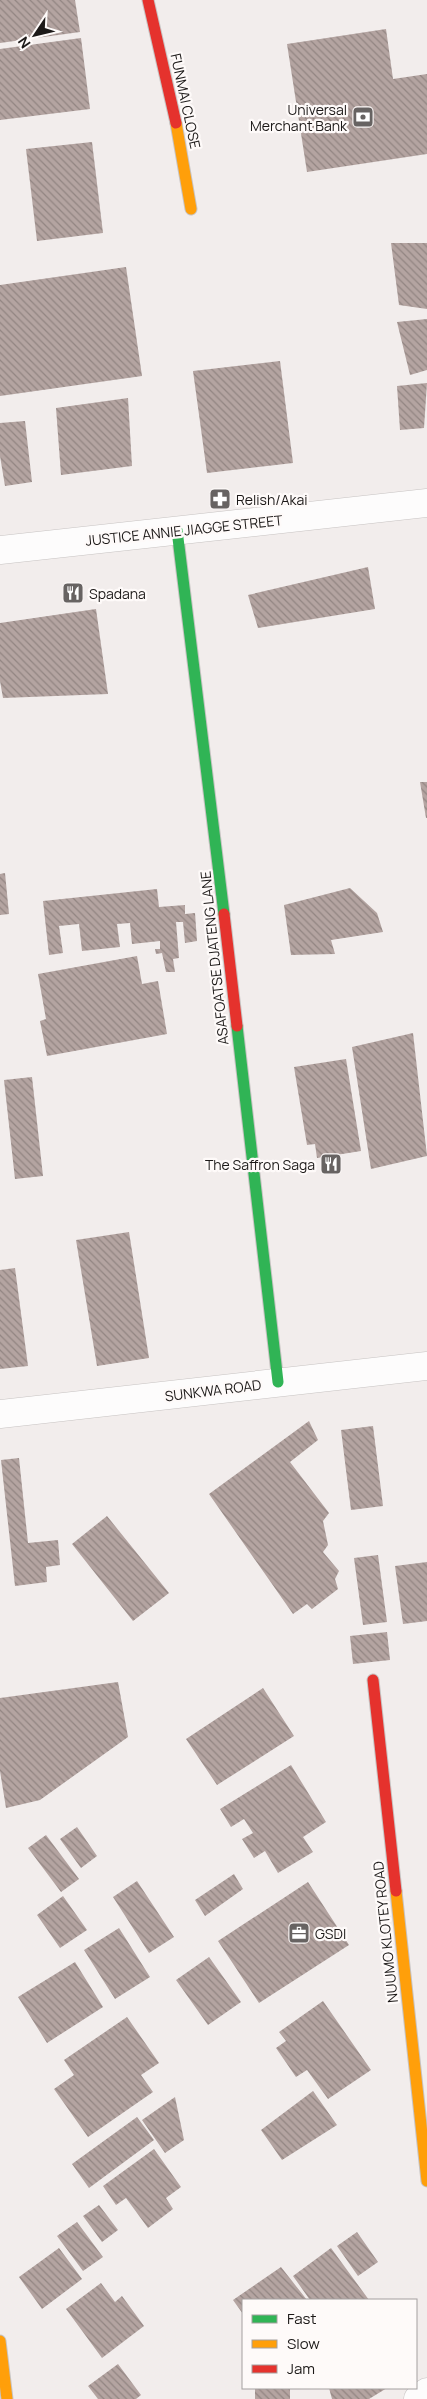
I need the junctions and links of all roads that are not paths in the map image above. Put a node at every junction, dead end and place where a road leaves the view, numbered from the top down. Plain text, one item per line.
1 (148, 0) edge
2 (191, 209) dead end
3 (427, 503) edge
4 (177, 530) junction
5 (0, 550) edge
6 (427, 1366) edge
7 (278, 1382) junction
8 (0, 1414) edge
9 (373, 1680) dead end
10 (427, 2181) edge
11 (0, 2341) edge
12 (427, 2392) edge
13 (7, 2399) edge
14 (418, 2399) edge

1 - 2 street, FUNMAI CLOSE
3 - 4 street, JUSTICE ANNIE JIAGGE STREET
4 - 5 street, JUSTICE ANNIE JIAGGE STREET
4 - 7 street, ASAFOATSE DJATENG LANE
6 - 7 street, SUNKWA ROAD
7 - 8 street, SUNKWA ROAD
9 - 10 street, NUUMO KLOTEY ROAD
11 - 13 street
12 - 14 street

